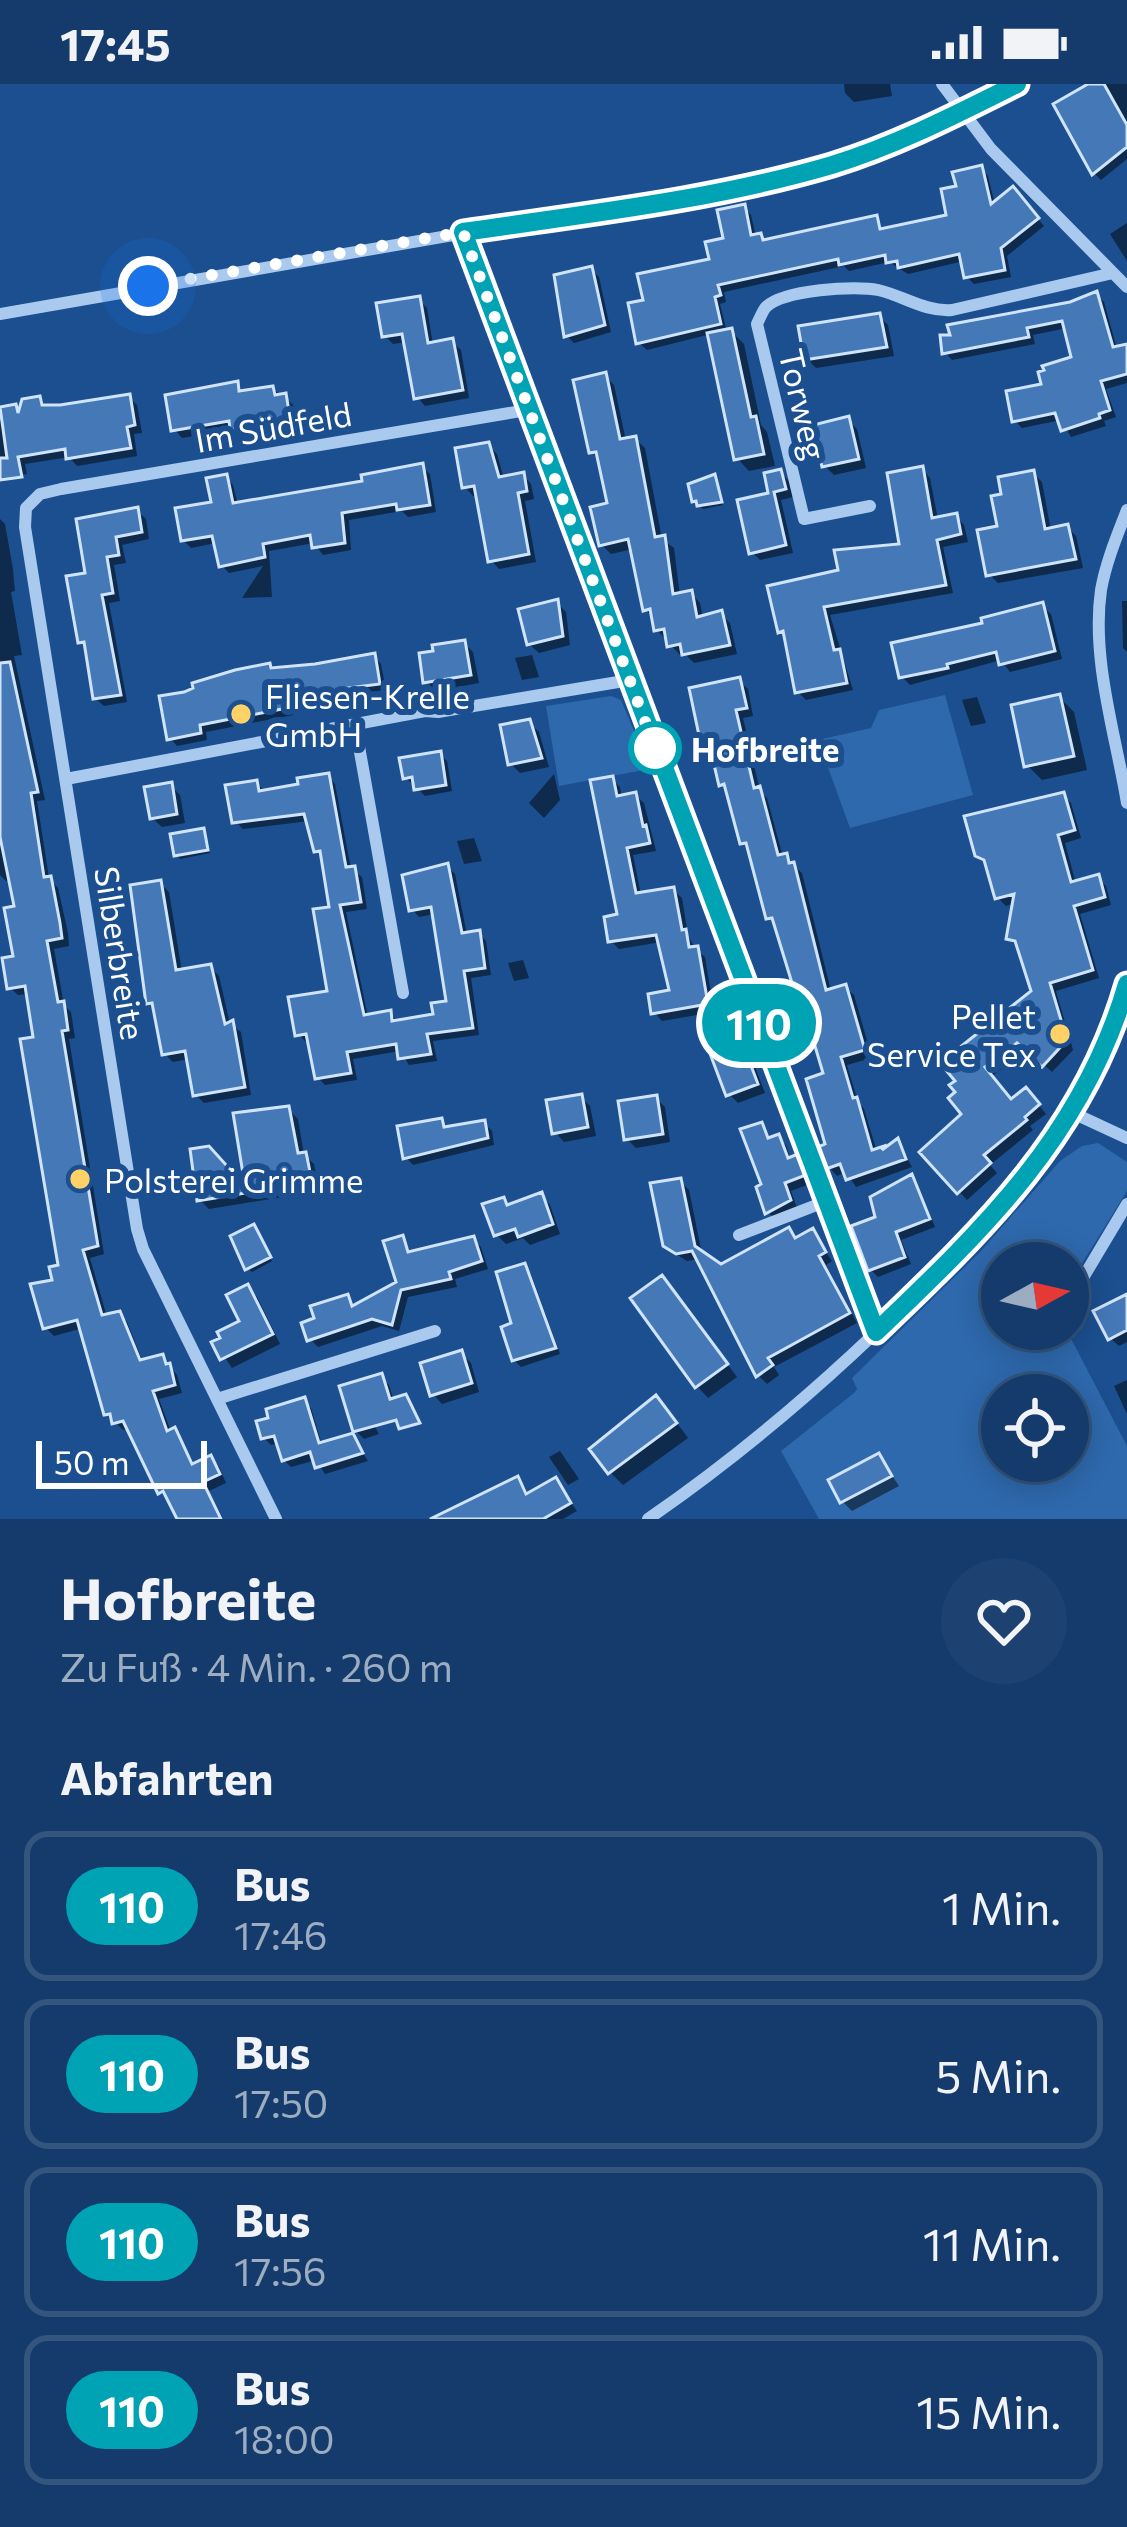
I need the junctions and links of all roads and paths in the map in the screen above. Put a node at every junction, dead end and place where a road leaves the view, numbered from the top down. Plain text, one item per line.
1 (942, 84) edge
2 (1017, 84) edge
3 (960, 112) junction
4 (463, 232) junction
5 (1113, 273) junction
6 (1127, 287) edge
7 (0, 314) edge
8 (527, 410) junction
9 (30, 501) joint
10 (870, 506) dead end
11 (1127, 510) edge
12 (630, 680) junction
13 (355, 724) junction
14 (66, 779) junction
15 (1127, 803) edge
16 (1127, 984) edge
17 (403, 993) dead end
18 (1073, 1113) junction
19 (1127, 1138) edge
20 (827, 1201) junction
21 (1127, 1204) edge
22 (739, 1235) dead end
23 (1089, 1268) edge
24 (435, 1331) dead end
25 (876, 1332) junction
26 (217, 1399) junction
27 (276, 1519) edge
28 (648, 1519) edge

1 - 3 street
2 - 3 street
3 - 4 street
3 - 5 street
4 - 7 street
4 - 8 street
5 - 6 street
5 - 10 street, Torweg
8 - 9 street, Im Südfeld
8 - 12 street
9 - 14 street, Silberbreite
11 - 15 street
12 - 13 street
12 - 20 street
13 - 14 street
13 - 17 street
14 - 26 street, Silberbreite
16 - 18 street
18 - 19 street
18 - 25 street
20 - 22 street
20 - 25 street
21 - 23 street
24 - 26 street
25 - 28 street
26 - 27 street, Silberbreite

